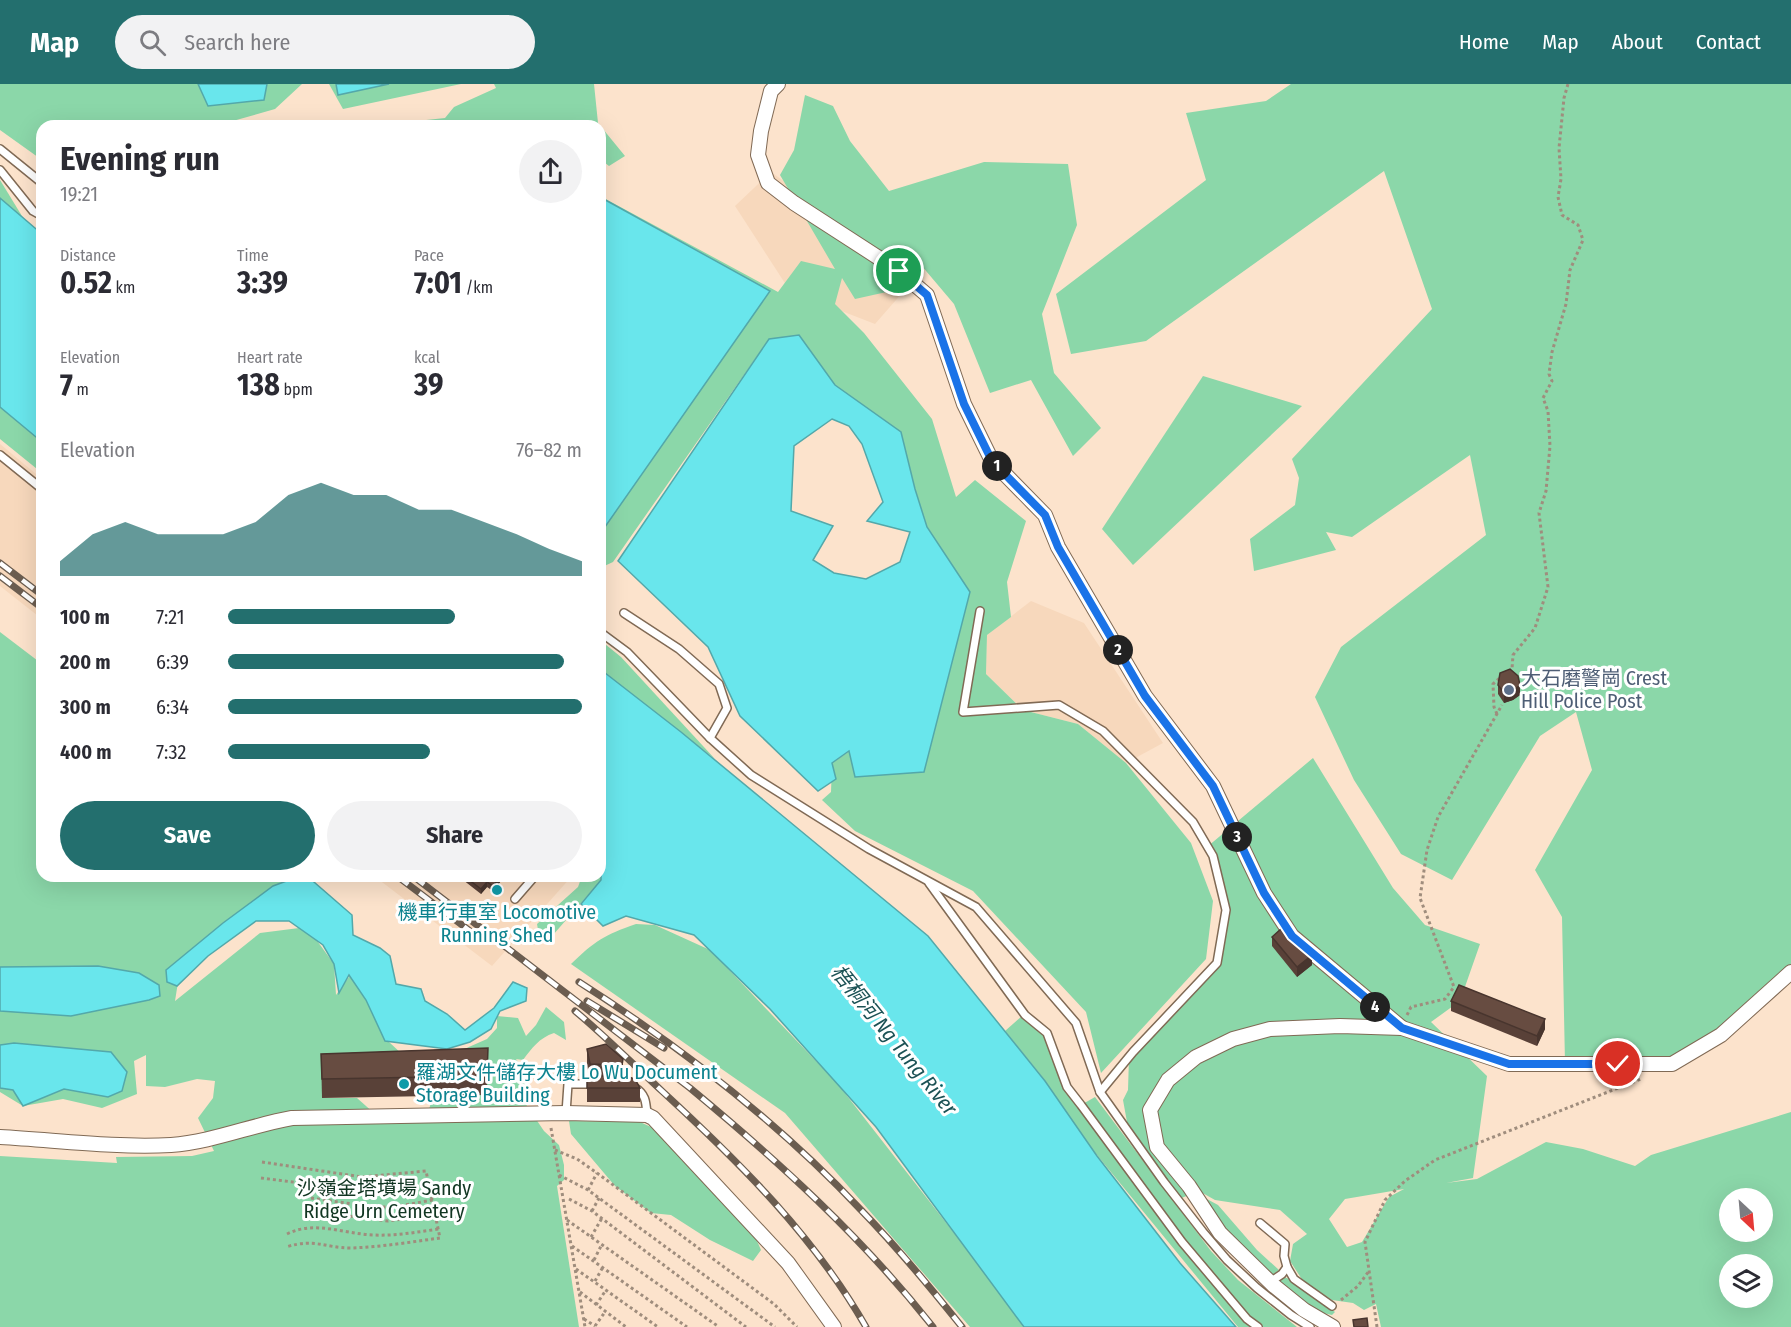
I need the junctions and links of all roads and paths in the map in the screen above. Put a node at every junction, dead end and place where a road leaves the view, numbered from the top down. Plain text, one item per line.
1 (778, 84) edge
2 (1568, 84) edge
3 (0, 148) edge
4 (0, 170) edge
5 (36, 178) edge
6 (36, 213) edge
7 (0, 455) edge
8 (36, 484) edge
9 (980, 611) dead end
10 (624, 613) dead end
11 (606, 636) edge
12 (1502, 705) dead end
13 (1497, 714) junction
14 (710, 738) junction
15 (927, 880) junction
16 (529, 882) edge
17 (515, 899) dead end
18 (1791, 972) edge
19 (1402, 1028) junction
20 (1642, 1078) dead end
21 (603, 1085) edge
22 (627, 1085) edge
23 (1100, 1092) junction
24 (566, 1113) junction
25 (646, 1115) junction
26 (551, 1128) dead end
27 (0, 1137) edge
28 (555, 1150) junction
29 (262, 1162) dead end
30 (597, 1173) junction
31 (559, 1175) junction
32 (261, 1178) dead end
33 (430, 1187) junction
34 (588, 1190) junction
35 (311, 1198) dead end
36 (599, 1198) junction
37 (569, 1199) dead end
38 (433, 1200) junction
39 (308, 1211) dead end
40 (592, 1211) junction
41 (436, 1214) junction
42 (602, 1218) junction
43 (567, 1220) junction
44 (1260, 1223) dead end
45 (439, 1229) junction
46 (287, 1234) dead end
47 (591, 1237) junction
48 (602, 1244) junction
49 (572, 1246) junction
50 (286, 1247) dead end
51 (594, 1260) junction
52 (603, 1267) junction
53 (1287, 1267) junction
54 (576, 1269) junction
55 (1369, 1271) junction
56 (595, 1281) junction
57 (1270, 1282) junction
58 (606, 1290) junction
59 (579, 1291) junction
60 (596, 1305) junction
61 (1332, 1306) joint
62 (605, 1312) junction
63 (584, 1319) junction
64 (585, 1327) edge
65 (596, 1327) edge
66 (626, 1327) edge
67 (658, 1327) edge
68 (687, 1327) edge
69 (718, 1327) edge
70 (746, 1327) edge
71 (775, 1327) edge
72 (797, 1327) edge
73 (834, 1327) edge
74 (1258, 1327) edge
75 (1310, 1327) edge
76 (1333, 1327) edge
77 (1377, 1327) edge

1 - 19 street
2 - 13 path
3 - 5 lane
4 - 6 lane
7 - 8 lane
9 - 23 lane
10 - 14 lane
11 - 14 lane
12 - 13 path
13 - 19 path
14 - 15 lane
15 - 23 lane
15 - 74 lane
16 - 17 lane
18 - 19 street
19 - 57 street
20 - 55 path
21 - 24 lane
22 - 25 lane
23 - 75 lane
24 - 25 street
24 - 27 street
25 - 73 street
26 - 28 path
28 - 30 path
28 - 31 path
29 - 33 path
30 - 34 path
30 - 72 path
31 - 34 path
31 - 43 path
32 - 33 path
33 - 38 path
34 - 36 path
35 - 38 path
36 - 40 path
36 - 71 path
37 - 40 path
38 - 41 path
39 - 41 path
40 - 42 path
41 - 45 path
42 - 47 path
42 - 70 path
43 - 47 path
43 - 49 path
44 - 53 lane
45 - 46 path
45 - 50 path
47 - 48 path
48 - 51 path
48 - 69 path
49 - 51 path
49 - 54 path
51 - 52 path
52 - 56 path
52 - 68 path
53 - 57 lane
53 - 61 lane
54 - 56 path
54 - 59 path
55 - 61 path
55 - 77 path
56 - 58 path
57 - 76 street
58 - 60 path
58 - 67 path
59 - 60 path
59 - 63 path
60 - 62 path
62 - 65 path
62 - 66 path
63 - 64 path
63 - 65 path

